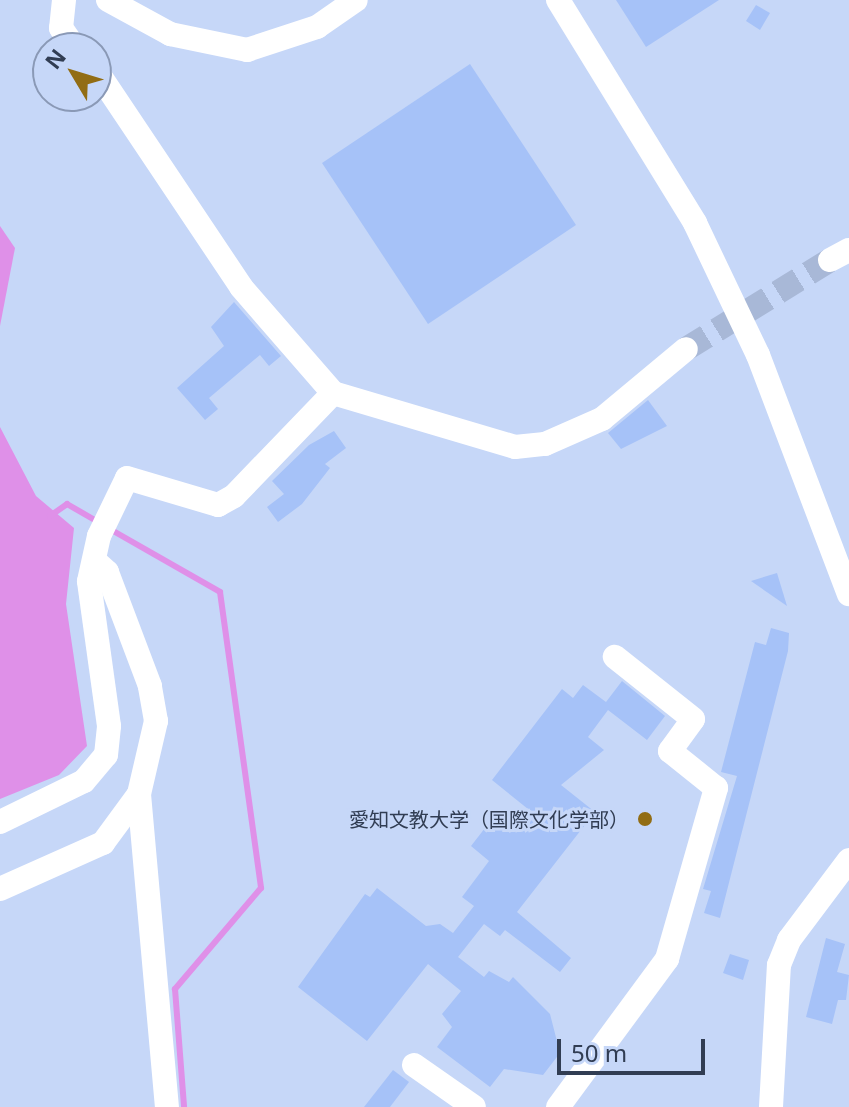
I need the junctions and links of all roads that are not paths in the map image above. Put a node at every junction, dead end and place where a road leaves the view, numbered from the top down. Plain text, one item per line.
1 (64, 0) edge
2 (108, 0) edge
3 (356, 0) edge
4 (558, 0) edge
5 (64, 32) edge
6 (112, 94) edge
7 (686, 349) tunnel mouth
8 (333, 393) junction
9 (96, 562) junction
10 (849, 594) edge
11 (615, 657) dead end
12 (139, 794) junction
13 (0, 822) edge
14 (849, 860) edge
15 (0, 889) edge
16 (414, 1065) dead end
17 (167, 1107) edge
18 (474, 1107) edge
19 (558, 1107) edge
20 (771, 1107) edge

1 - 5 street
2 - 3 street
4 - 10 street
6 - 8 street
7 - 8 street
8 - 9 street
9 - 12 street
9 - 13 street
11 - 19 street
12 - 15 street
12 - 17 street
14 - 20 street
16 - 18 street

